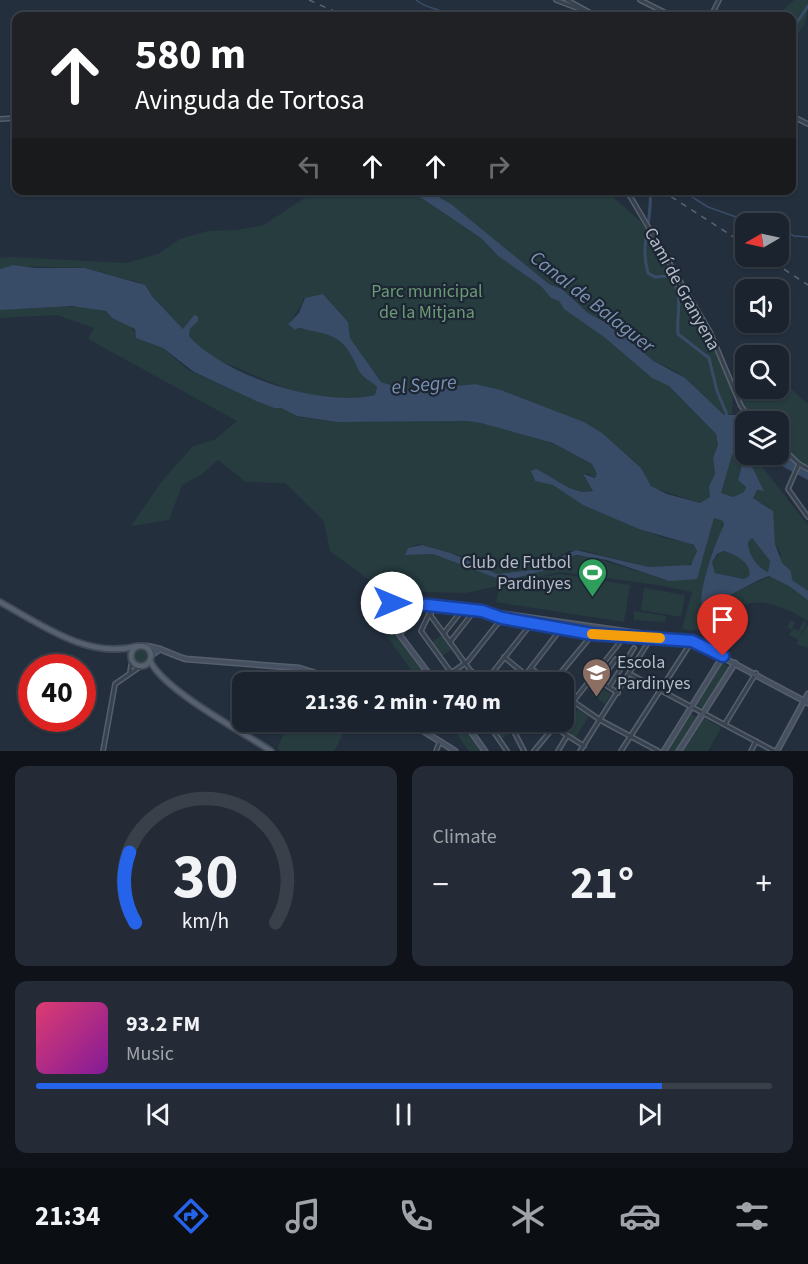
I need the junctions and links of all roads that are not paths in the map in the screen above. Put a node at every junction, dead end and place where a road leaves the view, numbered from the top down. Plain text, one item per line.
1 (556, 0) edge
2 (567, 0) edge
3 (640, 0) edge
4 (587, 12) edge
5 (588, 12) edge
6 (664, 12) edge
7 (630, 196) edge
8 (745, 411) edge
9 (789, 455) edge
10 (798, 464) junction
11 (808, 469) edge
12 (808, 516) edge
13 (391, 601) junction
14 (0, 602) edge
15 (418, 603) junction
16 (431, 604) junction
17 (464, 609) junction
18 (475, 610) junction
19 (385, 611) junction
20 (430, 612) junction
21 (502, 616) junction
22 (562, 622) junction
23 (531, 624) junction
24 (592, 627) junction
25 (560, 630) junction
26 (622, 631) junction
27 (629, 632) junction
28 (400, 633) junction
29 (444, 633) junction
30 (592, 634) junction
31 (652, 636) junction
32 (622, 637) junction
33 (692, 641) junction
34 (450, 642) junction
35 (137, 646) junction
36 (146, 646) junction
37 (634, 648) dead end
38 (120, 649) junction
39 (163, 649) junction
40 (723, 656) junction
41 (504, 657) junction
42 (151, 658) junction
43 (131, 659) junction
44 (465, 663) junction
45 (624, 663) junction
46 (735, 663) junction
47 (142, 666) junction
48 (531, 669) junction
49 (157, 671) junction
50 (312, 672) edge
51 (429, 672) edge
52 (451, 672) edge
53 (453, 672) edge
54 (474, 672) edge
55 (493, 672) edge
56 (522, 672) edge
57 (528, 672) edge
58 (535, 672) edge
59 (561, 672) edge
60 (756, 673) junction
61 (129, 674) junction
62 (630, 674) junction
63 (592, 677) junction
64 (600, 681) junction
65 (609, 687) junction
66 (661, 691) junction
67 (618, 693) junction
68 (808, 694) edge
69 (574, 701) edge
70 (807, 701) edge
71 (574, 703) edge
72 (691, 707) junction
73 (703, 713) junction
74 (600, 720) junction
75 (725, 724) junction
76 (425, 732) edge
77 (472, 732) edge
78 (494, 732) edge
79 (514, 732) edge
80 (549, 732) edge
81 (561, 732) edge
82 (567, 736) junction
83 (632, 736) junction
84 (440, 741) junction
85 (756, 741) junction
86 (584, 746) junction
87 (651, 747) junction
88 (104, 751) edge
89 (271, 751) edge
90 (436, 751) edge
91 (455, 751) edge
92 (484, 751) edge
93 (507, 751) edge
94 (524, 751) edge
95 (534, 751) edge
96 (558, 751) edge
97 (580, 751) edge
98 (621, 751) edge
99 (648, 751) edge
100 (658, 751) edge
101 (664, 751) edge
102 (679, 751) edge
103 (751, 751) edge
104 (775, 751) edge

1 - 4 street
2 - 5 street
3 - 6 street
7 - 8 street, Camí de Granyena
9 - 10 street
10 - 11 street
10 - 12 street
13 - 15 street
13 - 19 street
13 - 19 street
14 - 38 main road
15 - 16 street
15 - 28 street
16 - 17 street
16 - 20 street
17 - 18 street
17 - 29 street
18 - 21 street
18 - 34 street
19 - 28 street
20 - 29 street
20 - 52 street
21 - 22 street
21 - 23 street
21 - 44 street
22 - 24 street
22 - 25 street
23 - 25 street
23 - 41 street
24 - 26 street
24 - 30 street
25 - 30 street
25 - 48 street
26 - 27 street
26 - 32 street
27 - 31 street
27 - 32 street
28 - 51 street
29 - 34 street
30 - 32 street
30 - 59 street
31 - 32 street
31 - 33 street
31 - 62 street
32 - 63 street
33 - 40 street
33 - 66 street
34 - 44 street
35 - 36 main road
35 - 38 main road
35 - 43 main road
36 - 39 street
36 - 42 main road
37 - 45 street
38 - 43 main road
39 - 42 street
39 - 50 street
40 - 46 street
40 - 72 street
41 - 55 street
41 - 56 street
42 - 47 main road
42 - 49 main road
43 - 47 main road
43 - 61 street
44 - 53 street
44 - 54 street
45 - 64 street
45 - 65 street
46 - 60 street
46 - 73 street
47 - 49 main road
47 - 61 street
48 - 57 street
48 - 58 street
49 - 89 main road
60 - 70 street
60 - 75 street
61 - 88 street
62 - 66 street
62 - 67 street
63 - 64 street
63 - 69 street
64 - 65 street
65 - 67 street
66 - 72 street
66 - 83 street
67 - 74 street
68 - 70 street
70 - 104 street
71 - 74 street
72 - 73 street
72 - 101 street
73 - 75 street
73 - 102 street
74 - 83 street
74 - 86 street
75 - 85 street
76 - 84 street
77 - 92 street
78 - 93 street
79 - 94 street
80 - 95 street
81 - 82 street
82 - 86 street
82 - 96 street
83 - 87 street
83 - 98 street
84 - 90 street
84 - 91 street
85 - 103 street
85 - 104 street
86 - 97 street
87 - 99 street
87 - 100 street

